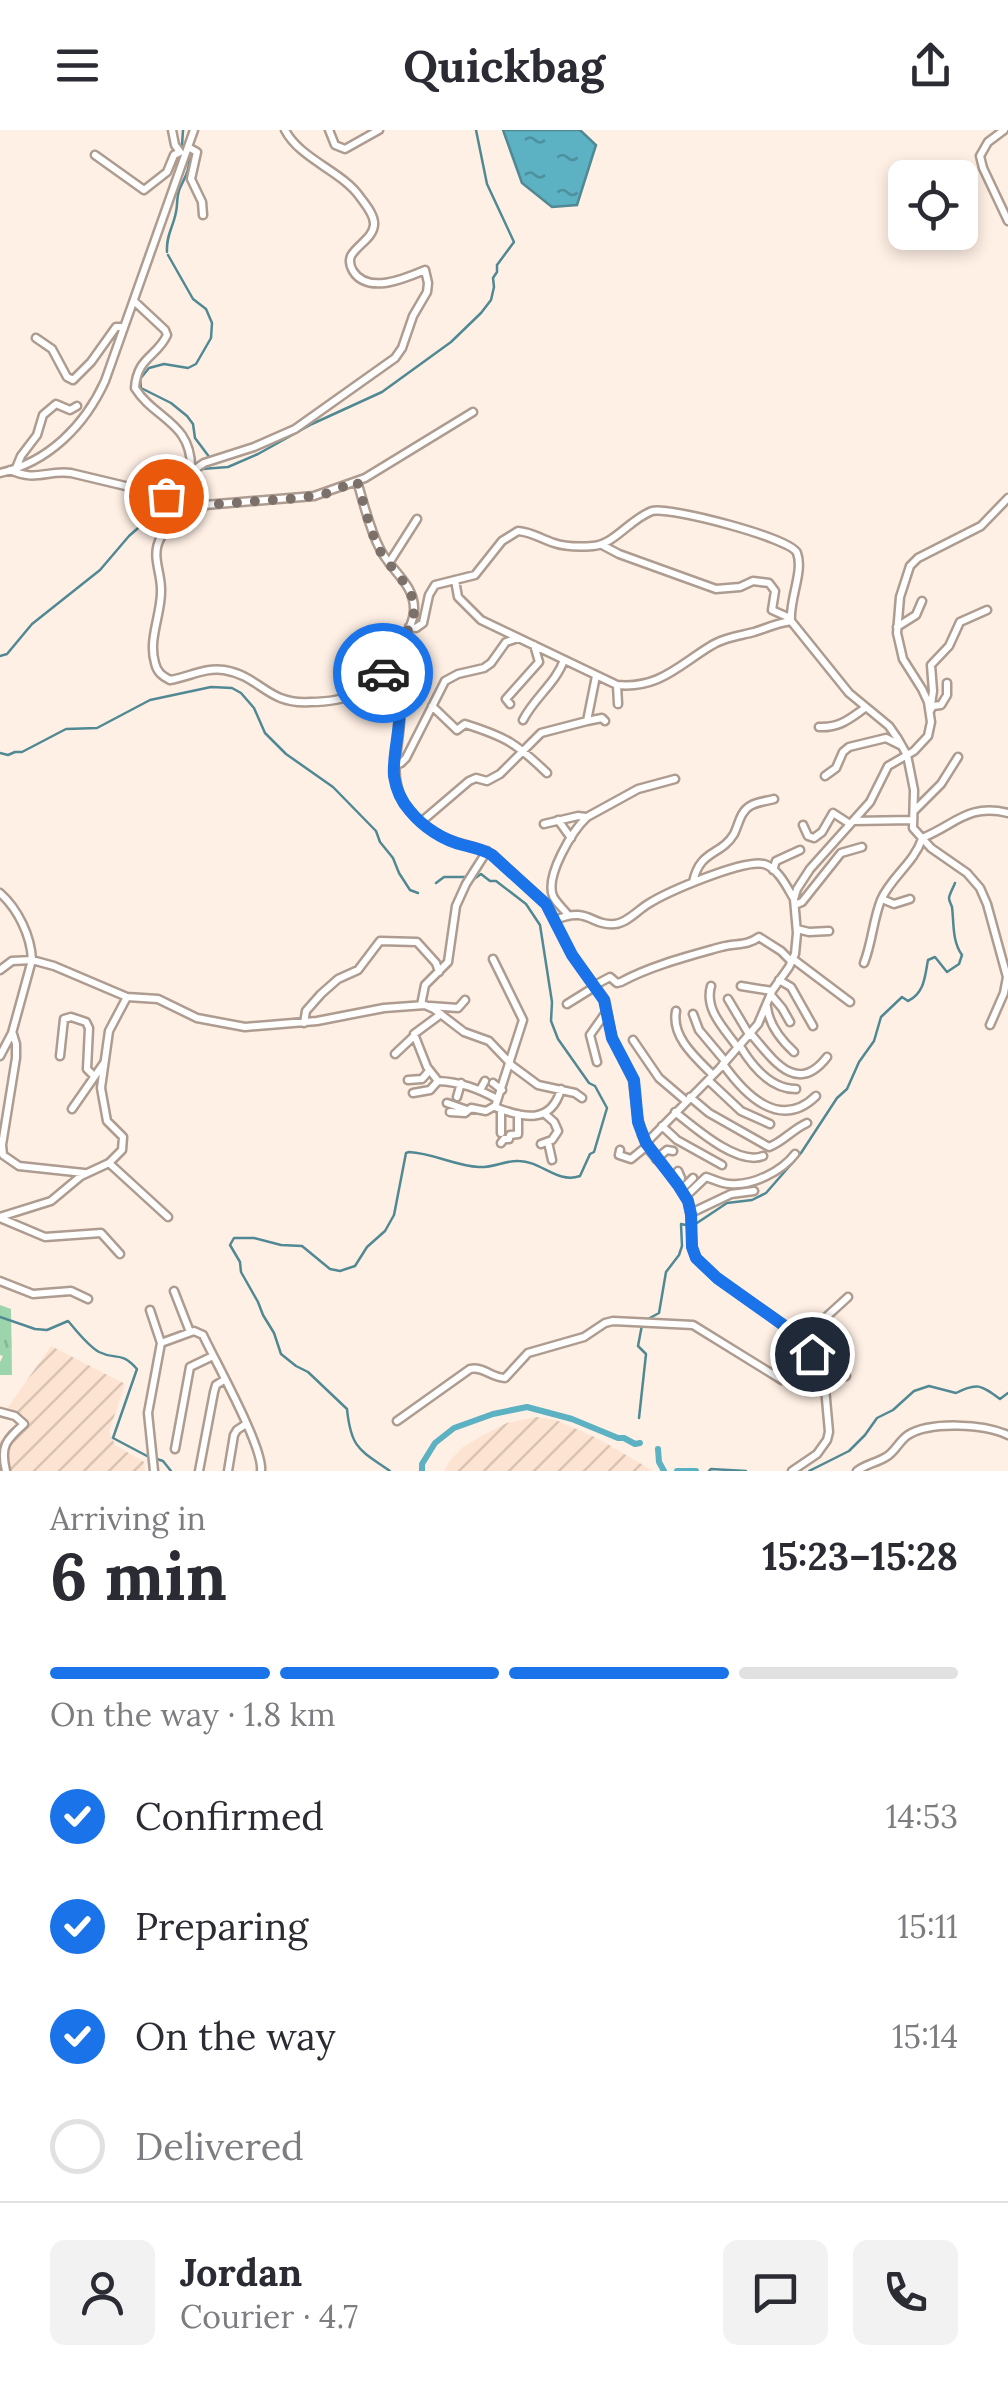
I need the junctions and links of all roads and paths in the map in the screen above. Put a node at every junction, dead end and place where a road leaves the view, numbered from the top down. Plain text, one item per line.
1 (172, 130) edge
2 (194, 130) edge
3 (285, 130) edge
4 (329, 130) edge
5 (379, 130) edge
6 (1004, 130) edge
7 (185, 151) junction
8 (95, 155) dead end
9 (203, 215) dead end
10 (1008, 220) edge
11 (134, 301) junction
12 (124, 327) junction
13 (36, 338) dead end
14 (77, 406) dead end
15 (473, 412) dead end
16 (13, 469) junction
17 (191, 470) junction
18 (0, 473) edge
19 (357, 481) junction
20 (141, 490) junction
21 (1008, 498) edge
22 (205, 505) junction
23 (418, 519) dead end
24 (601, 544) junction
25 (388, 562) junction
26 (455, 580) junction
27 (922, 601) dead end
28 (987, 610) dead end
29 (791, 620) junction
30 (897, 626) junction
31 (409, 627) junction
32 (520, 638) junction
33 (534, 644) junction
34 (564, 660) junction
35 (383, 674) junction
36 (596, 676) junction
37 (947, 683) dead end
38 (617, 685) junction
39 (510, 704) dead end
40 (618, 704) dead end
41 (432, 706) junction
42 (865, 708) junction
43 (930, 711) junction
44 (523, 720) dead end
45 (605, 721) dead end
46 (587, 722) junction
47 (819, 727) dead end
48 (901, 745) junction
49 (523, 750) junction
50 (907, 755) junction
51 (958, 758) dead end
52 (394, 766) junction
53 (547, 774) dead end
54 (825, 776) dead end
55 (675, 779) dead end
56 (774, 799) dead end
57 (914, 810) junction
58 (1008, 813) edge
59 (587, 818) junction
60 (558, 820) junction
61 (913, 820) junction
62 (421, 822) junction
63 (851, 822) junction
64 (544, 824) dead end
65 (803, 825) dead end
66 (571, 838) junction
67 (921, 839) junction
68 (862, 847) dead end
69 (800, 850) dead end
70 (487, 852) junction
71 (773, 870) junction
72 (692, 882) junction
73 (0, 893) edge
74 (910, 898) dead end
75 (882, 899) junction
76 (795, 902) junction
77 (568, 915) junction
78 (555, 920) junction
79 (797, 929) junction
80 (829, 931) dead end
81 (493, 959) dead end
82 (32, 960) junction
83 (792, 961) junction
84 (864, 963) dead end
85 (0, 970) edge
86 (440, 972) junction
87 (779, 980) junction
88 (596, 986) junction
89 (711, 986) dead end
90 (741, 986) dead end
91 (771, 992) junction
92 (128, 997) junction
93 (728, 999) dead end
94 (464, 1000) dead end
95 (850, 1002) dead end
96 (567, 1004) dead end
97 (425, 1006) junction
98 (767, 1006) junction
99 (608, 1010) junction
100 (676, 1011) dead end
101 (440, 1014) junction
102 (693, 1014) dead end
103 (304, 1022) junction
104 (790, 1022) dead end
105 (814, 1026) dead end
106 (990, 1026) dead end
107 (12, 1033) junction
108 (750, 1035) junction
109 (414, 1036) junction
110 (633, 1040) dead end
111 (739, 1047) junction
112 (794, 1052) dead end
113 (395, 1054) dead end
114 (0, 1056) edge
115 (60, 1056) dead end
116 (828, 1057) dead end
117 (104, 1062) junction
118 (597, 1062) dead end
119 (724, 1063) junction
120 (510, 1064) junction
121 (429, 1071) junction
122 (94, 1076) junction
123 (710, 1078) junction
124 (408, 1080) dead end
125 (438, 1081) junction
126 (461, 1083) junction
127 (796, 1089) dead end
128 (480, 1090) junction
129 (502, 1090) junction
130 (561, 1090) junction
131 (413, 1093) dead end
132 (816, 1096) dead end
133 (457, 1097) dead end
134 (582, 1098) dead end
135 (688, 1099) junction
136 (497, 1105) junction
137 (72, 1109) dead end
138 (463, 1110) dead end
139 (674, 1112) junction
140 (518, 1114) junction
141 (545, 1114) junction
142 (807, 1122) dead end
143 (770, 1124) dead end
144 (640, 1126) junction
145 (662, 1126) junction
146 (630, 1127) dead end
147 (502, 1138) junction
148 (646, 1144) junction
149 (514, 1146) dead end
150 (620, 1150) dead end
151 (673, 1150) dead end
152 (795, 1154) dead end
153 (764, 1156) dead end
154 (656, 1159) junction
155 (552, 1160) dead end
156 (109, 1164) junction
157 (722, 1165) dead end
158 (678, 1171) dead end
159 (86, 1173) junction
160 (693, 1178) dead end
161 (682, 1190) junction
162 (754, 1191) dead end
163 (691, 1212) junction
164 (168, 1217) dead end
165 (0, 1218) edge
166 (120, 1254) dead end
167 (0, 1280) edge
168 (174, 1291) dead end
169 (848, 1297) dead end
170 (88, 1299) dead end
171 (150, 1310) dead end
172 (190, 1332) junction
173 (161, 1343) junction
174 (803, 1343) junction
175 (213, 1356) junction
176 (846, 1376) dead end
177 (224, 1380) junction
178 (0, 1412) edge
179 (397, 1421) dead end
180 (246, 1424) junction
181 (1008, 1435) edge
182 (175, 1448) dead end
183 (6, 1471) edge
184 (154, 1471) edge
185 (198, 1471) edge
186 (228, 1471) edge
187 (261, 1471) edge
188 (792, 1471) edge
189 (857, 1471) edge

1 - 7 street
2 - 7 street
3 - 17 street
4 - 5 street
6 - 10 street
7 - 8 street
7 - 9 street
7 - 11 street
11 - 12 street
11 - 17 street
12 - 13 street
12 - 16 street
14 - 16 street
15 - 19 street
16 - 18 street
16 - 20 street
17 - 20 street
19 - 22 street
19 - 25 street
20 - 22 street
21 - 30 street
22 - 35 street
23 - 25 street
24 - 26 street
24 - 29 street
24 - 29 street
25 - 31 street
26 - 31 street
26 - 32 street
27 - 30 street
28 - 43 street
29 - 38 street
29 - 42 street
30 - 43 street
31 - 35 street
32 - 33 street
32 - 41 street
33 - 34 street
33 - 39 street
34 - 36 street
34 - 44 street
35 - 52 street
36 - 38 street
36 - 46 street
37 - 43 street
38 - 40 street
41 - 49 street
41 - 52 street
42 - 47 street
42 - 48 street
43 - 50 street
45 - 46 street
46 - 49 street
48 - 50 street
48 - 54 street
49 - 53 street
49 - 62 street
50 - 57 street
50 - 63 street
51 - 57 street
52 - 62 street
55 - 59 street
56 - 72 street
57 - 61 street
58 - 67 street
59 - 60 street
59 - 66 street
60 - 64 street
60 - 66 street
61 - 63 street
61 - 67 street
62 - 70 street
63 - 65 street
63 - 76 street
66 - 77 street
67 - 75 street
67 - 106 street
68 - 76 street
69 - 71 street
70 - 78 street
70 - 86 street
71 - 72 street
71 - 76 street
72 - 77 street
73 - 82 street
74 - 75 street
75 - 84 street
76 - 79 street
77 - 78 street
78 - 88 street
79 - 80 street
79 - 83 street
81 - 120 street
82 - 85 street
82 - 92 street
82 - 107 street
83 - 87 street
83 - 88 street
83 - 95 street
86 - 97 street
86 - 103 street
87 - 91 street
87 - 105 street
88 - 96 street
88 - 99 street
89 - 111 street
90 - 91 street
91 - 98 street
91 - 104 street
92 - 103 street
92 - 117 street
93 - 108 street
94 - 97 street
97 - 101 street
97 - 103 street
98 - 108 street
98 - 112 street
99 - 118 street
99 - 144 street
100 - 123 street
101 - 109 street
101 - 120 street
102 - 119 street
107 - 114 street
107 - 159 street
108 - 111 street
108 - 116 street
109 - 113 street
109 - 121 street
110 - 135 street
111 - 119 street
111 - 127 street
115 - 122 street
117 - 122 street
117 - 156 street
119 - 123 street
119 - 132 street
120 - 129 street
120 - 130 street
121 - 124 street
121 - 125 street
122 - 137 street
123 - 135 street
123 - 143 street
125 - 126 street
125 - 131 street
126 - 128 street
126 - 133 street
128 - 129 street
128 - 136 street
129 - 136 street
130 - 134 street
130 - 141 street
135 - 139 street
135 - 142 street
136 - 138 street
136 - 140 street
136 - 147 street
139 - 145 street
139 - 153 street
140 - 141 street
140 - 147 street
141 - 155 street
144 - 146 street
144 - 148 street
145 - 148 street
145 - 157 street
147 - 149 street
148 - 150 street
148 - 154 street
151 - 154 street
152 - 161 street
154 - 161 street
156 - 159 street
156 - 164 street
158 - 161 street
159 - 165 street
160 - 161 street
161 - 163 street
162 - 163 street
163 - 174 street
165 - 166 street
167 - 170 street
168 - 172 street
169 - 174 street
171 - 173 street
172 - 173 street
172 - 175 street
173 - 184 street
174 - 176 street
174 - 179 street
174 - 188 street
175 - 177 street
175 - 182 street
177 - 180 street
177 - 185 street
178 - 183 street
180 - 186 street
180 - 187 street
181 - 189 street

